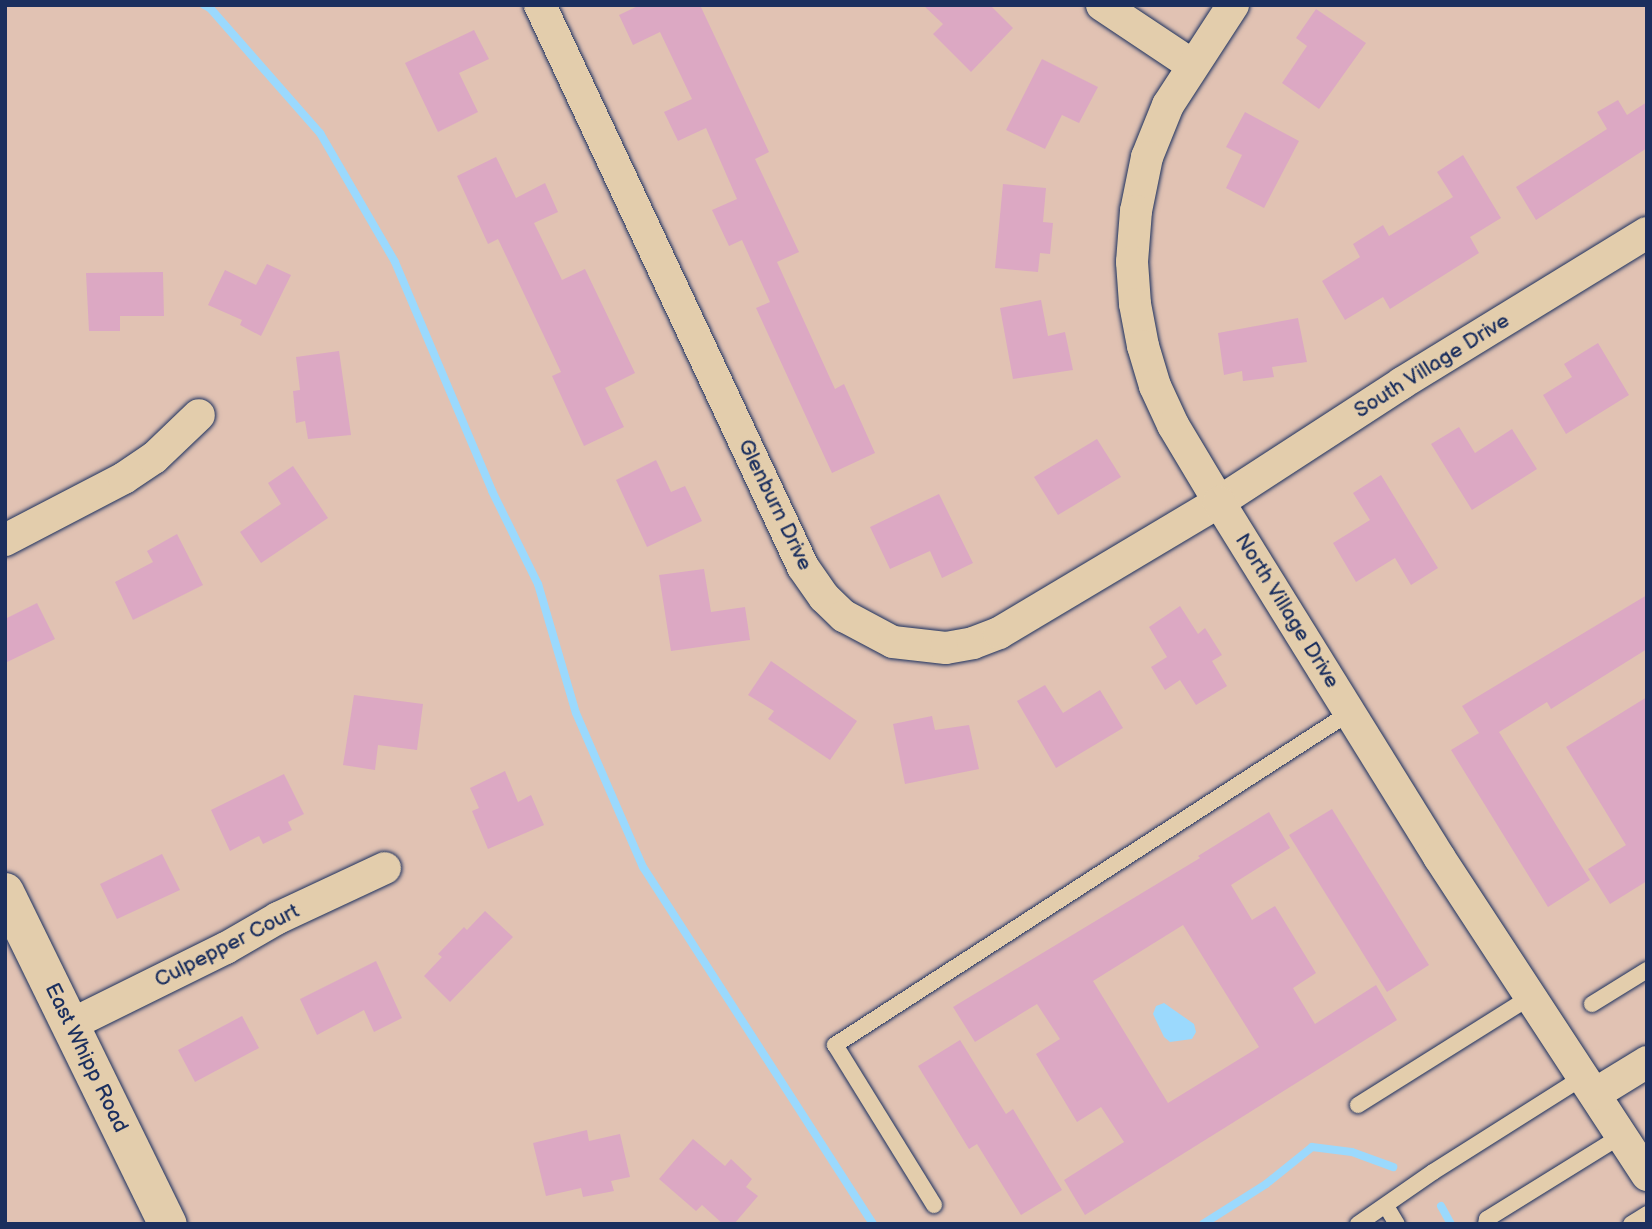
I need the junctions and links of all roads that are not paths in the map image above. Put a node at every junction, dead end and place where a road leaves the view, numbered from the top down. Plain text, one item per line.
1 (540, 5) edge
2 (1102, 5) edge
3 (1233, 5) edge
4 (1192, 65) junction
5 (1647, 233) edge
6 (199, 415) dead end
7 (1219, 502) junction
8 (5, 540) edge
9 (1349, 713) junction
10 (385, 868) dead end
11 (5, 892) edge
12 (1647, 970) edge
13 (1530, 996) junction
14 (1592, 1004) dead end
15 (71, 1025) junction
16 (1647, 1062) edge
17 (1589, 1085) junction
18 (1358, 1105) dead end
19 (1621, 1136) junction
20 (1647, 1175) edge
21 (934, 1205) dead end
22 (1386, 1206) junction
23 (1647, 1214) edge
24 (167, 1224) edge
25 (1358, 1224) edge
26 (1397, 1224) edge
27 (1486, 1224) edge
28 (1631, 1224) edge

1 - 7 street, Glenburn Drive
2 - 4 street
3 - 4 street, North Village Drive
4 - 7 street, North Village Drive
5 - 7 street, South Village Drive
6 - 8 street
7 - 9 street, North Village Drive
9 - 13 street, North Village Drive
9 - 21 lane
10 - 15 street, Culpepper Court
11 - 15 main road, East Whipp Road
12 - 14 lane
13 - 17 street, North Village Drive
13 - 18 lane
15 - 24 main road, East Whipp Road
16 - 17 street
17 - 19 street, North Village Drive
17 - 22 lane
19 - 20 street, North Village Drive
19 - 27 lane
22 - 25 lane
22 - 26 lane
23 - 28 lane

